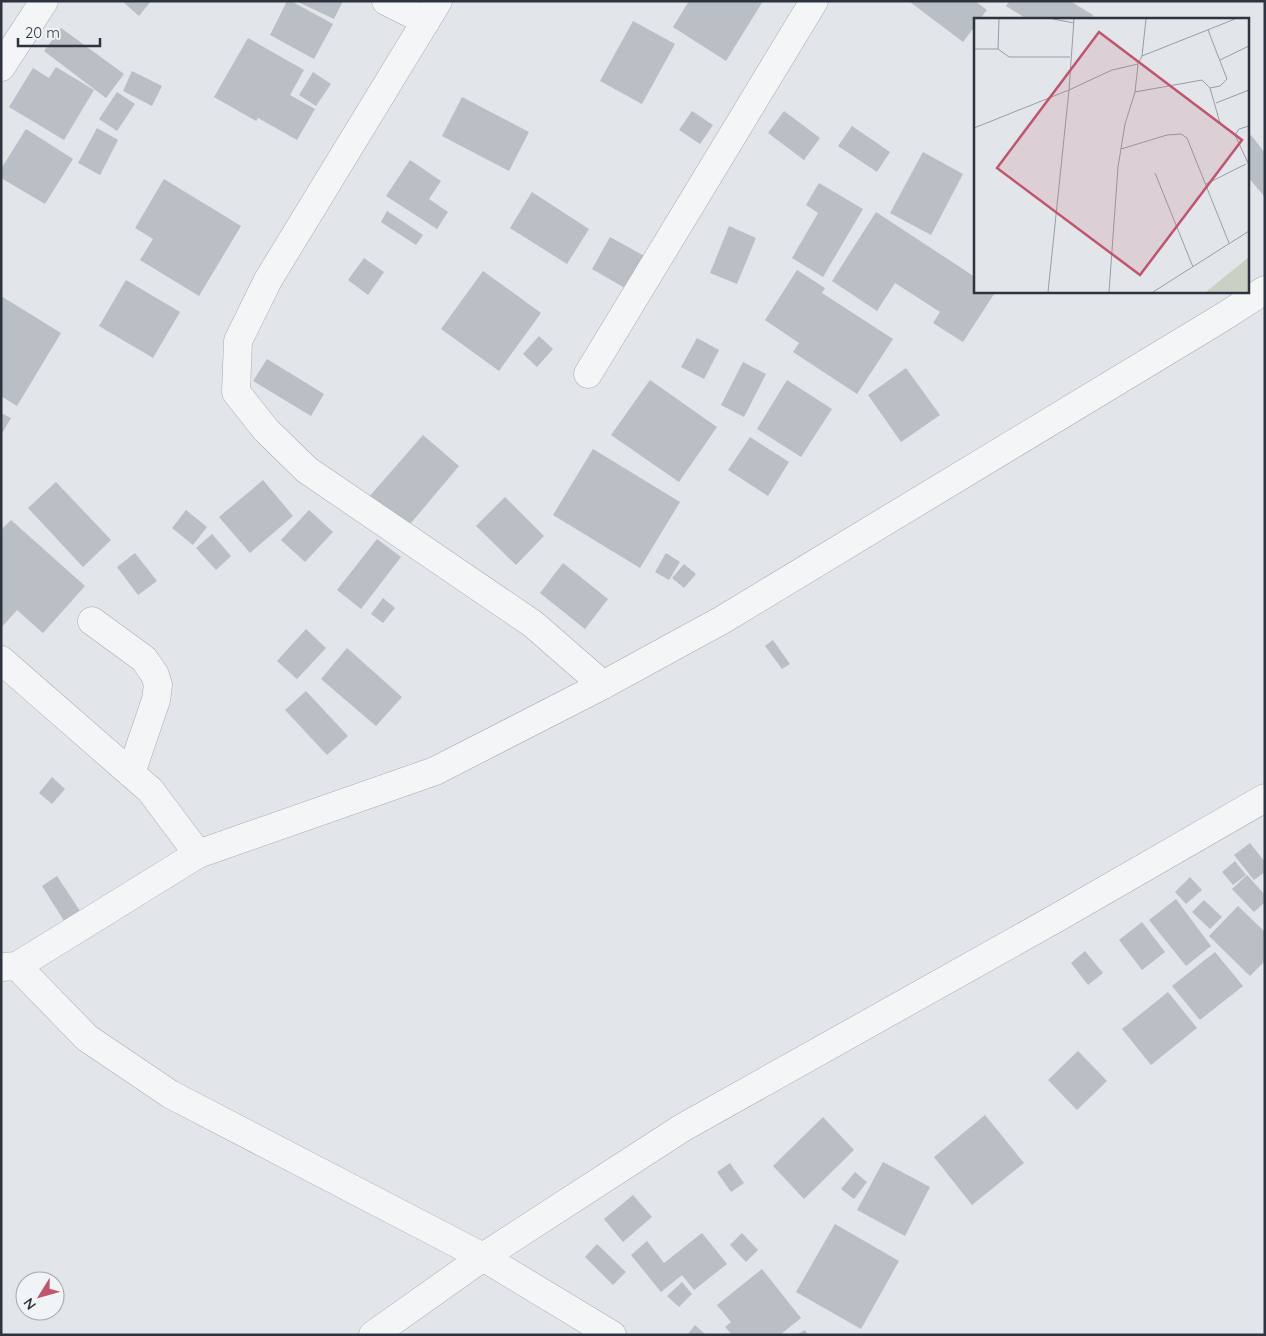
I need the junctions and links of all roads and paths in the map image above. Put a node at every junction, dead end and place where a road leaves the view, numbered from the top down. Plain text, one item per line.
1 (44, 1) edge
2 (386, 1) edge
3 (814, 1) edge
4 (432, 11) edge
5 (1, 67) edge
6 (1265, 290) edge
7 (588, 374) dead end
8 (92, 621) dead end
9 (1, 660) edge
10 (602, 685) junction
11 (131, 773) junction
12 (1265, 798) edge
13 (198, 854) junction
14 (9, 967) edge
15 (483, 1257) junction
16 (372, 1335) edge
17 (612, 1335) edge

1 - 5 street
2 - 4 street
3 - 7 street
4 - 10 street
6 - 10 street
8 - 11 street
9 - 11 street
10 - 13 street
11 - 13 street
12 - 15 street
13 - 14 street
14 - 15 street
15 - 16 street
15 - 17 street

